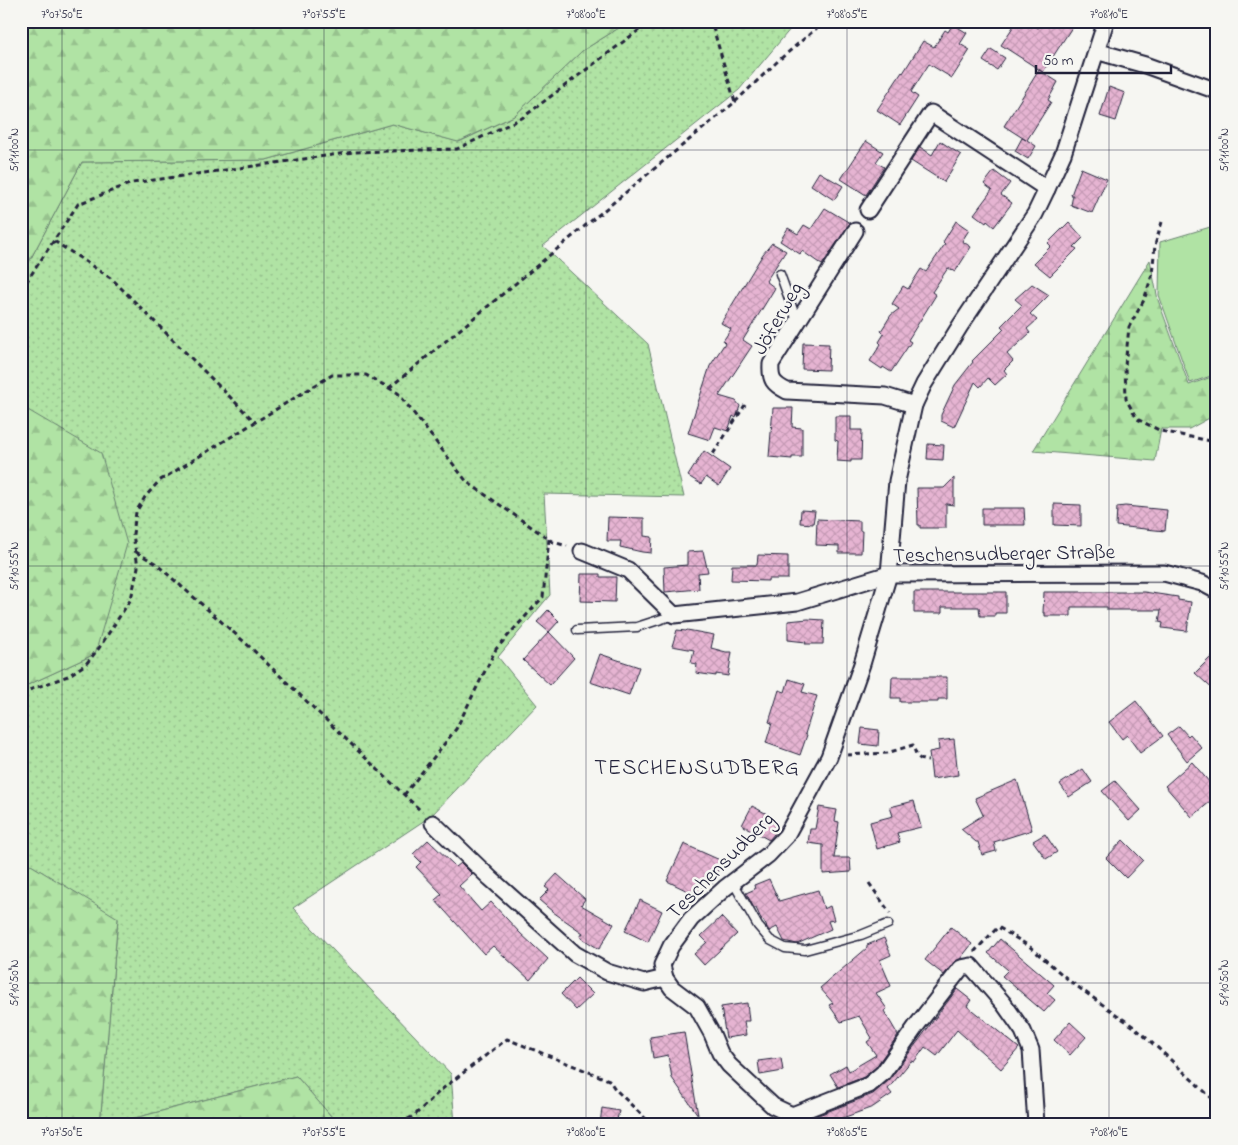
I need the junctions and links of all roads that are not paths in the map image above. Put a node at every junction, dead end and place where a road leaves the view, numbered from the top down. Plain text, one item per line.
1 (1106, 21) edge
2 (1096, 51) junction
3 (1217, 91) edge
4 (1047, 189) junction
5 (868, 210) dead end
6 (855, 231) dead end
7 (780, 274) dead end
8 (797, 321) junction
9 (914, 405) junction
10 (582, 551) road end
11 (889, 574) junction
12 (1217, 591) edge
13 (674, 615) junction
14 (577, 630) dead end
15 (433, 823) road end
16 (732, 882) junction
17 (888, 924) road end
18 (665, 978) junction
19 (1036, 1124) edge

1 - 2 street
2 - 3 street
2 - 4 street
4 - 5 street
4 - 9 street
6 - 8 street, Jöferweg
7 - 8 lane
8 - 9 street, Jöferweg
9 - 11 street
10 - 13 street
11 - 12 street, Teschensudberger Straße
11 - 13 street, Teschensudberger Straße
11 - 16 street, Teschensudberg
13 - 14 lane, Teschensudberger Straße
15 - 18 street
16 - 17 lane
16 - 18 street, Teschensudberg
18 - 19 street

